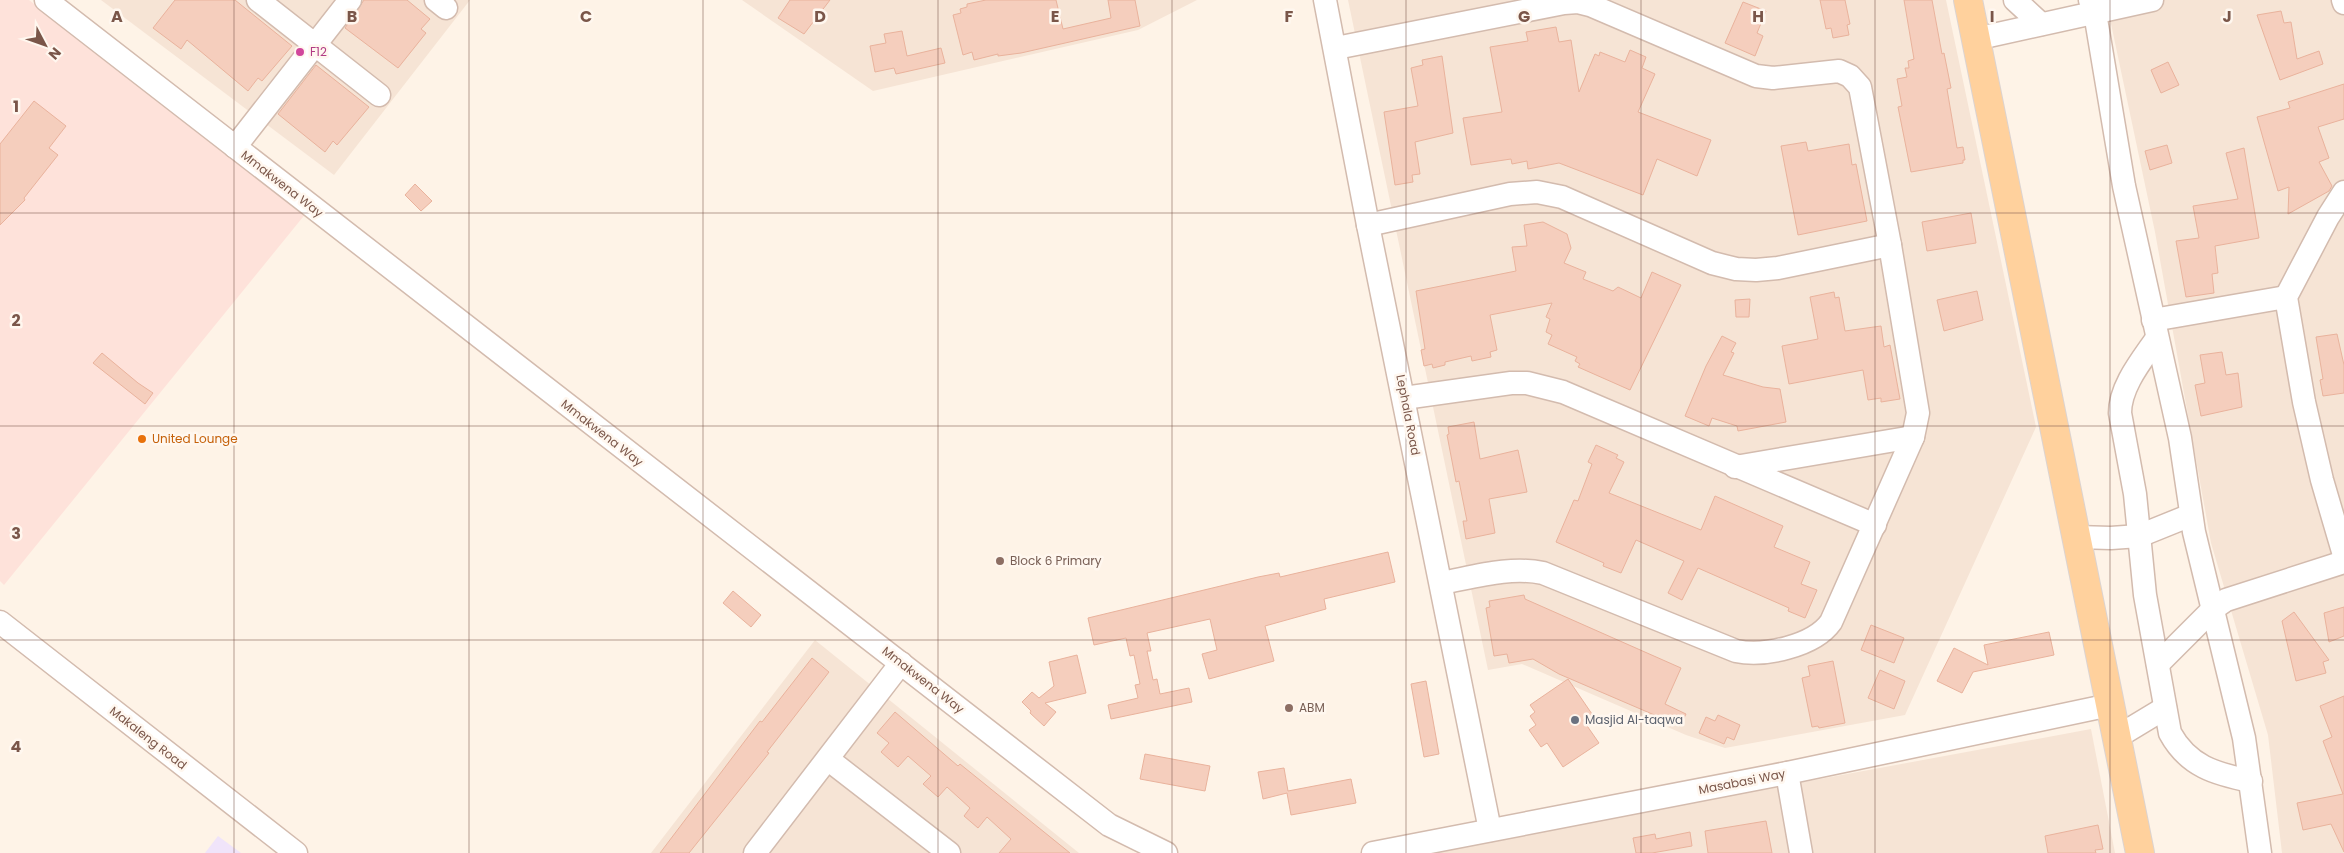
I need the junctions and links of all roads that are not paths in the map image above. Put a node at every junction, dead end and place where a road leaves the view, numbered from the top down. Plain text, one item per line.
1 (46, 0) edge
2 (258, 0) edge
3 (350, 0) edge
4 (1326, 0) edge
5 (1968, 0) edge
6 (2015, 0) edge
7 (2152, 0) edge
8 (2093, 6) edge
9 (2041, 24) junction
10 (1975, 39) junction
11 (315, 44) junction
12 (1336, 48) junction
13 (379, 95) dead end
14 (235, 147) junction
15 (2344, 192) edge
16 (1368, 225) junction
17 (1890, 245) junction
18 (2286, 297) junction
19 (2155, 329) junction
20 (1404, 398) junction
21 (1913, 437) junction
22 (1735, 467) junction
23 (2191, 515) junction
24 (1875, 525) junction
25 (2138, 536) junction
26 (2076, 537) junction
27 (2344, 555) edge
28 (2344, 562) edge
29 (1441, 583) junction
30 (2213, 609) junction
31 (0, 622) edge
32 (901, 663) junction
33 (2158, 664) junction
34 (2110, 705) junction
35 (2165, 708) junction
36 (2117, 737) junction
37 (829, 760) junction
38 (1787, 773) junction
39 (2251, 781) junction
40 (1109, 825) junction
41 (1490, 830) junction
42 (296, 853) edge
43 (755, 853) edge
44 (949, 853) edge
45 (1126, 853) edge
46 (1166, 853) edge
47 (1373, 853) edge
48 (1801, 853) edge
49 (2140, 853) edge
50 (2260, 853) edge

1 - 14 street, Mmakwena Way
2 - 11 street
3 - 11 street
4 - 12 street, Lephala Road
5 - 10 main road
6 - 9 street
7 - 8 street
8 - 9 street
8 - 19 street
9 - 10 street
10 - 26 main road
11 - 13 street
11 - 14 street
12 - 16 street, Lephala Road
12 - 17 street
14 - 32 street, Mmakwena Way
15 - 18 street
16 - 17 street
16 - 20 street, Lephala Road
17 - 21 street
18 - 19 street
18 - 27 street
19 - 23 street
19 - 25 street
20 - 22 street
20 - 29 street, Lephala Road
21 - 22 street
21 - 24 street
22 - 24 street
23 - 25 street
23 - 30 street
24 - 29 street
25 - 26 street
25 - 33 street
26 - 34 main road
28 - 30 street
29 - 41 street, Lephala Road
30 - 33 street
30 - 39 street
31 - 42 street, Makaleng Road
32 - 37 street
32 - 40 street, Mmakwena Way
33 - 35 street
34 - 36 main road
34 - 38 street, Masabasi Way
35 - 36 street
35 - 39 street
36 - 49 main road
37 - 43 street
37 - 44 street
38 - 41 street, Masabasi Way
38 - 48 street
39 - 50 street
40 - 45 street
40 - 46 street, Mmakwena Way
41 - 47 street, Masabasi Way

